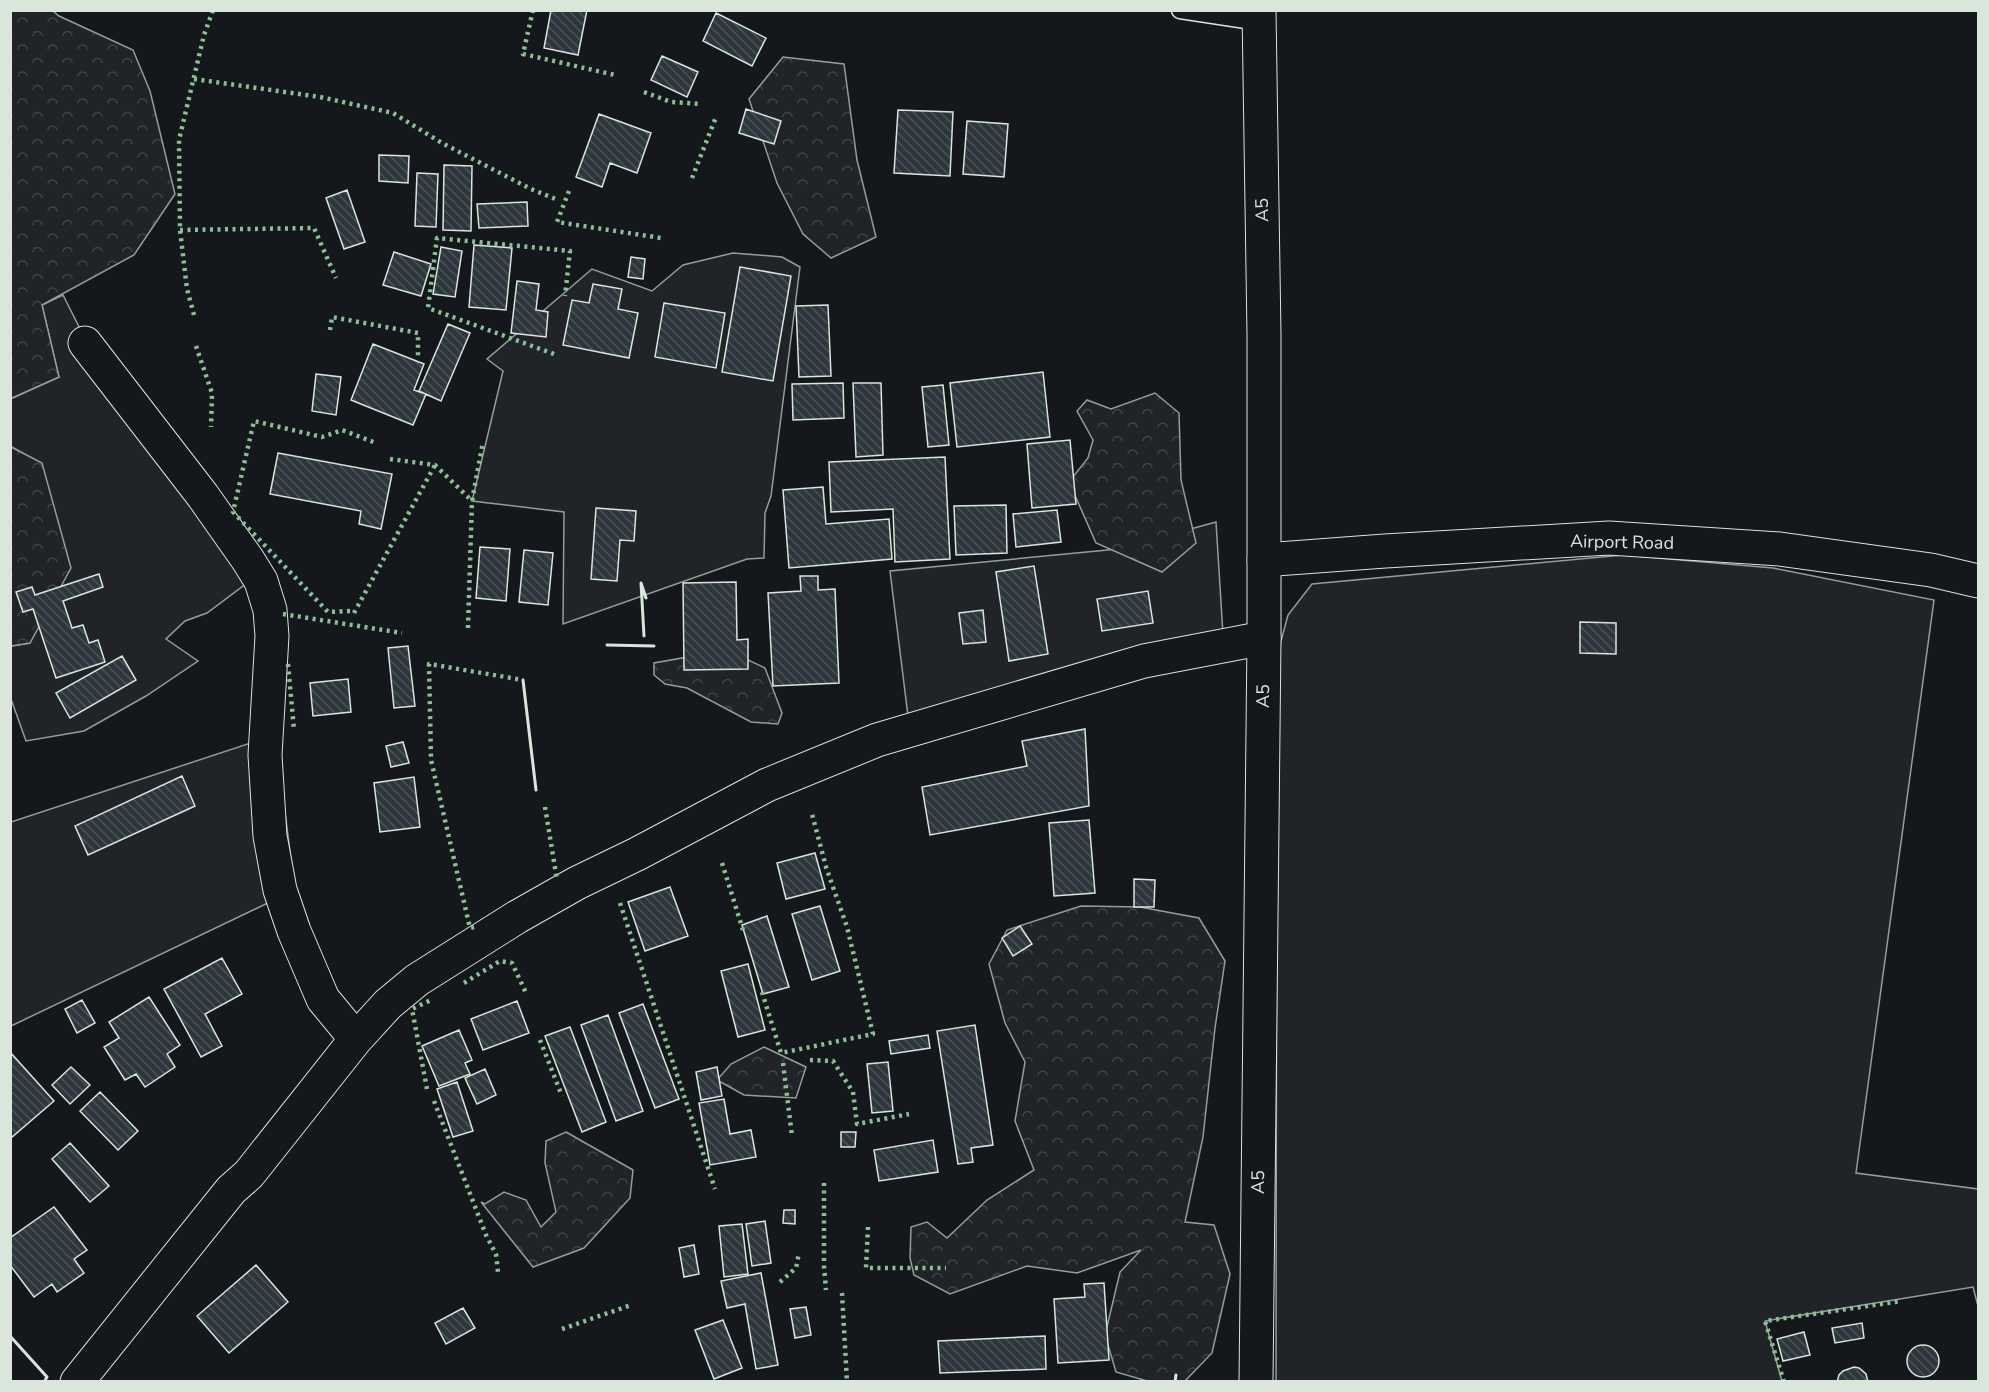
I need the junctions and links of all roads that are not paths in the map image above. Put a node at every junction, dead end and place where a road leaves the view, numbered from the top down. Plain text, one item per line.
1 (1180, 10) edge
2 (1259, 16) edge
3 (85, 343) dead end
4 (1264, 560) junction
5 (1978, 581) edge
6 (1264, 638) junction
7 (356, 1039) junction
8 (77, 1382) edge
9 (1256, 1382) edge

1 - 2 lane
2 - 4 main road, A5 / A5
3 - 7 main road
4 - 5 main road, Airport Road
4 - 6 main road, A5 / A5
6 - 7 main road
6 - 9 main road, A5 / A5
7 - 8 main road

